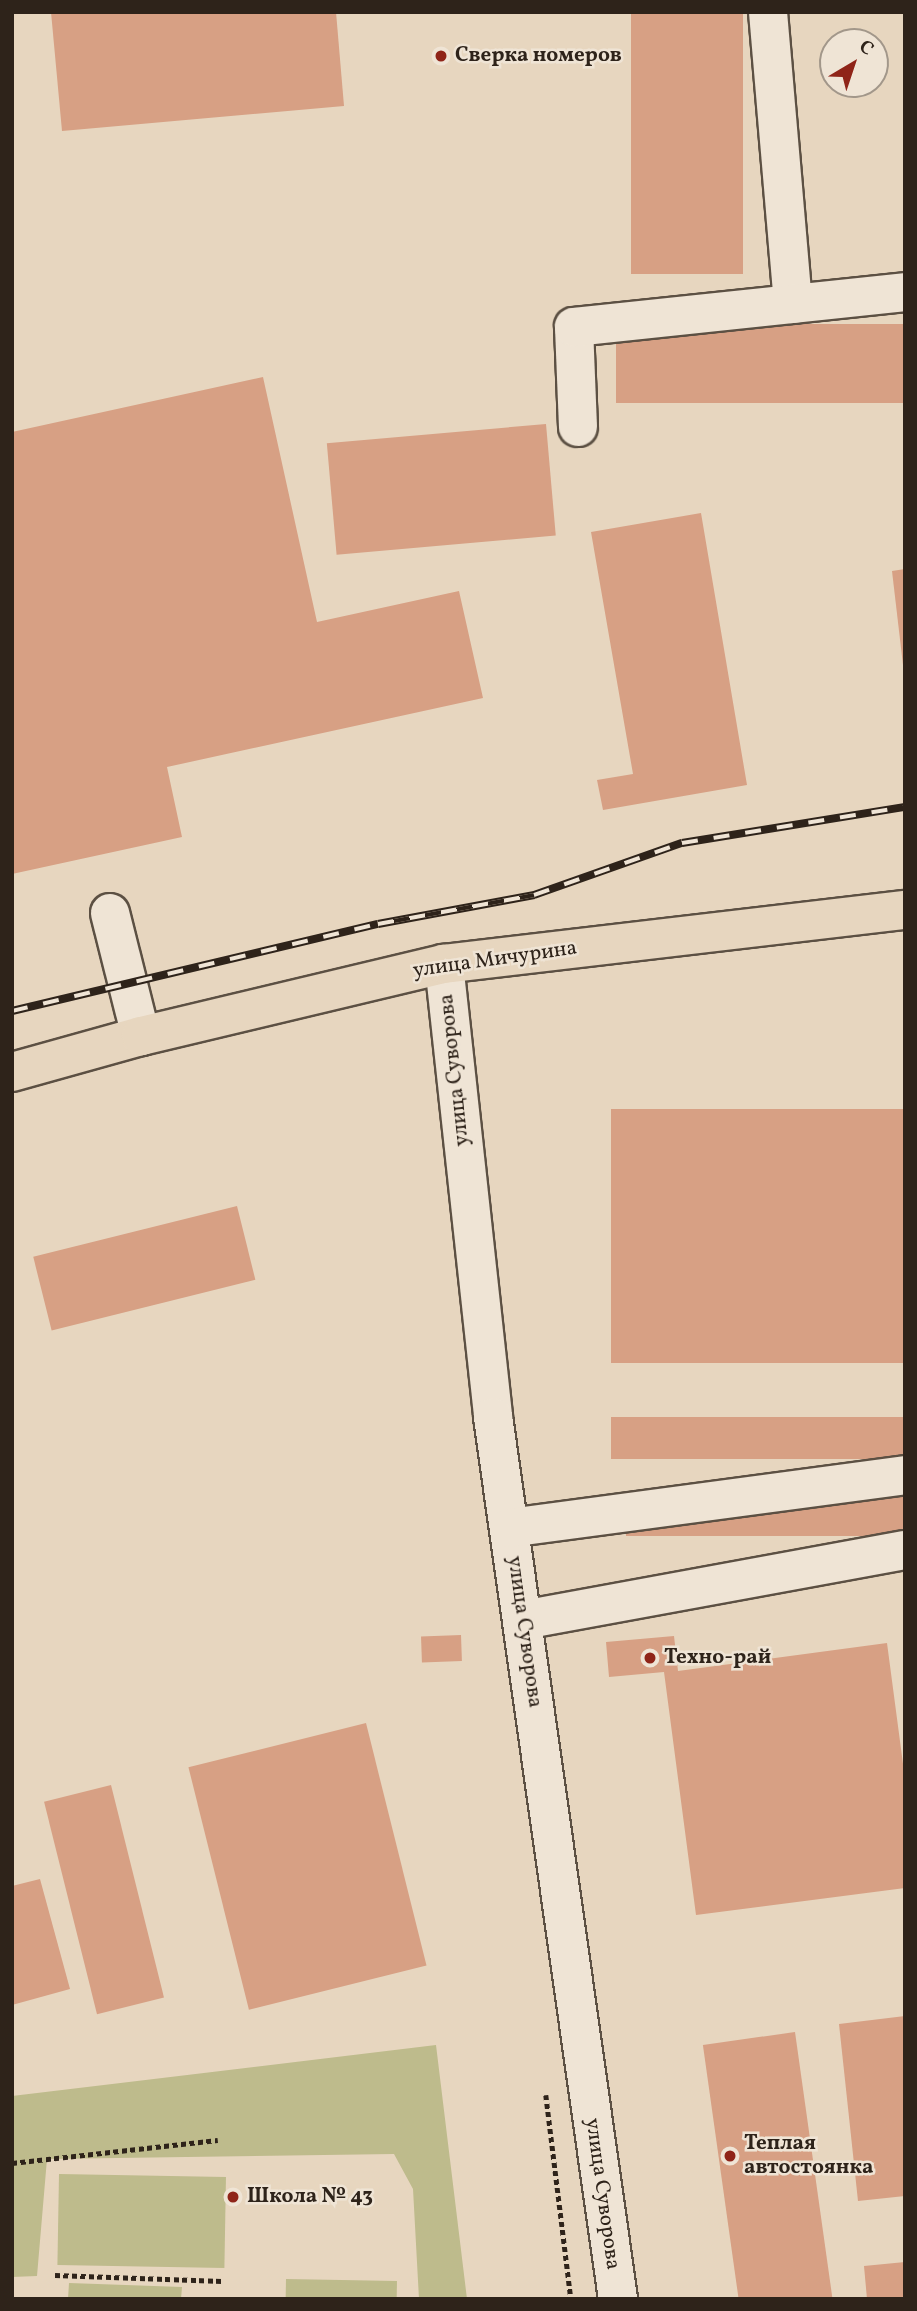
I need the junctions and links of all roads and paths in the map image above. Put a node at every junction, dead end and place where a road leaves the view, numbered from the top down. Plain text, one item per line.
1 (768, 12) edge
2 (905, 292) edge
3 (793, 304) junction
4 (578, 427) dead end
5 (905, 910) edge
6 (110, 913) dead end
7 (444, 964) junction
8 (141, 1036) junction
9 (12, 1072) edge
10 (905, 1475) edge
11 (509, 1528) junction
12 (905, 1550) edge
13 (523, 1620) junction
14 (546, 2095) dead end
15 (218, 2140) dead end
16 (12, 2163) edge
17 (55, 2275) dead end
18 (222, 2281) dead end
19 (571, 2299) edge
20 (618, 2299) edge

1 - 3 street
2 - 3 street
3 - 4 street
5 - 7 main road, улица Мичурина
6 - 8 street
7 - 8 main road, улица Мичурина
7 - 11 street, улица Суворова
8 - 9 main road, улица Мичурина
10 - 11 street
11 - 13 street, улица Суворова
12 - 13 street
13 - 20 street, улица Суворова
14 - 19 path
15 - 16 path
17 - 18 path

